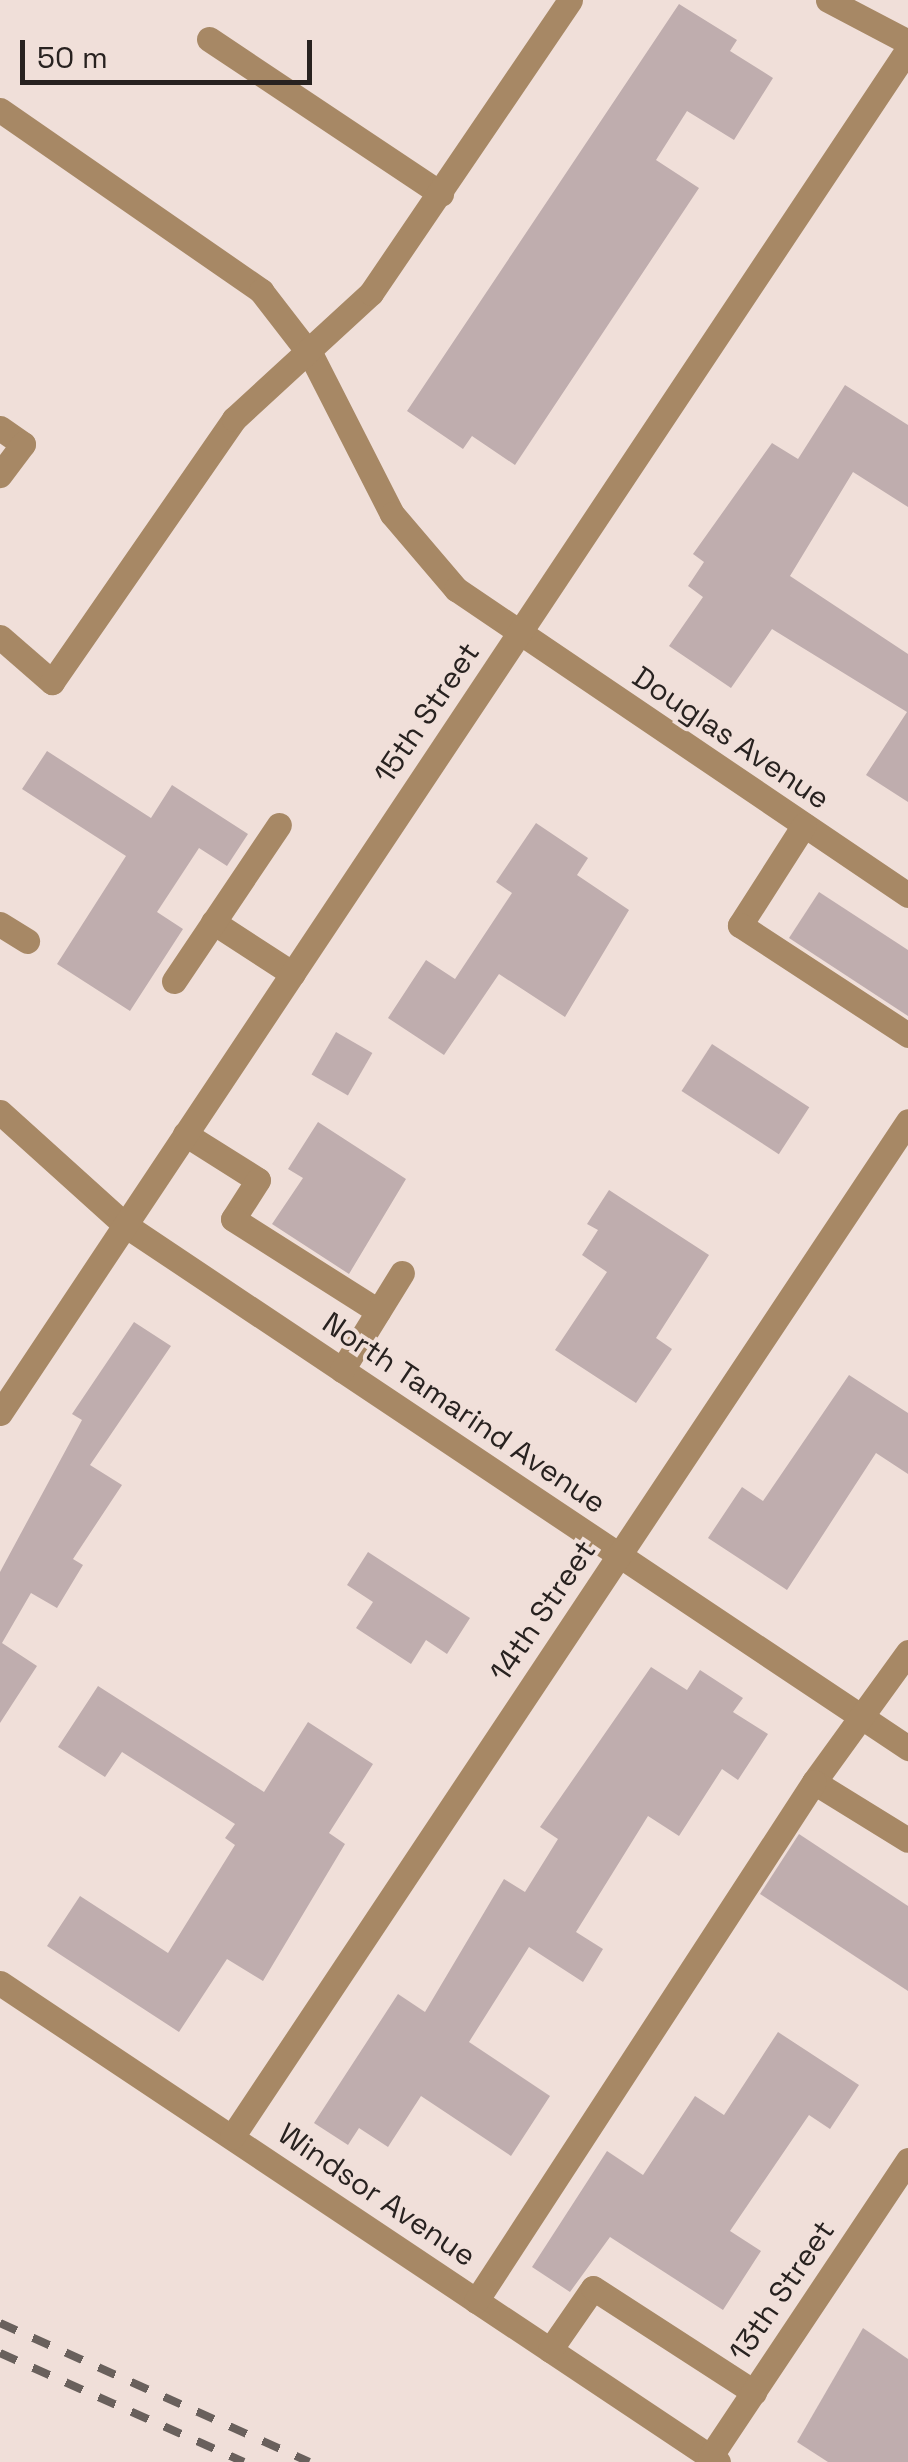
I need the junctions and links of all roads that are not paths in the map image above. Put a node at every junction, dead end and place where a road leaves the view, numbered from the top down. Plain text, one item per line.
1 (570, 0) edge
2 (828, 0) edge
3 (209, 40) dead end
4 (908, 46) edge
5 (0, 110) edge
6 (441, 194) junction
7 (312, 357) junction
8 (0, 428) edge
9 (0, 475) edge
10 (518, 635) junction
11 (0, 637) edge
12 (278, 825) dead end
13 (804, 826) junction
14 (908, 894) edge
15 (213, 922) junction
16 (2, 928) edge
17 (27, 941) dead end
18 (292, 974) junction
19 (174, 981) dead end
20 (908, 1036) edge
21 (0, 1112) edge
22 (908, 1121) edge
23 (186, 1134) junction
24 (125, 1225) junction
25 (402, 1273) dead end
26 (378, 1311) junction
27 (342, 1370) junction
28 (0, 1414) edge
29 (619, 1555) junction
30 (908, 1652) edge
31 (861, 1716) junction
32 (908, 1748) edge
33 (814, 1782) junction
34 (908, 1840) edge
35 (0, 1983) edge
36 (232, 2138) junction
37 (908, 2160) edge
38 (476, 2301) junction
39 (550, 2350) junction
40 (754, 2392) junction
41 (714, 2460) edge

1 - 6 street
2 - 4 street
3 - 6 street
4 - 10 street, 15th Street
5 - 7 street, Douglas Avenue
6 - 7 street
7 - 10 street, Douglas Avenue
7 - 11 street
8 - 9 street
10 - 13 street, Douglas Avenue
10 - 18 street, 15th Street
12 - 15 street
13 - 14 street, Douglas Avenue
13 - 20 street
15 - 18 street
15 - 19 street
16 - 17 street
18 - 23 street, 15th Street
21 - 24 street, North Tamarind Avenue
22 - 29 street, 14th Street
23 - 24 street, 15th Street
23 - 26 street
24 - 27 street, North Tamarind Avenue
24 - 28 street, 15th Street
25 - 26 street
26 - 27 street
27 - 29 street, North Tamarind Avenue
29 - 31 street, North Tamarind Avenue
29 - 36 street, 14th Street
30 - 31 street
31 - 32 street, North Tamarind Avenue
31 - 33 street
33 - 34 street
33 - 38 street
35 - 36 street, Windsor Avenue
36 - 38 street, Windsor Avenue
37 - 40 street, 13th Street
38 - 39 street, Windsor Avenue
39 - 40 street
39 - 41 street, Windsor Avenue
40 - 41 street, 13th Street

